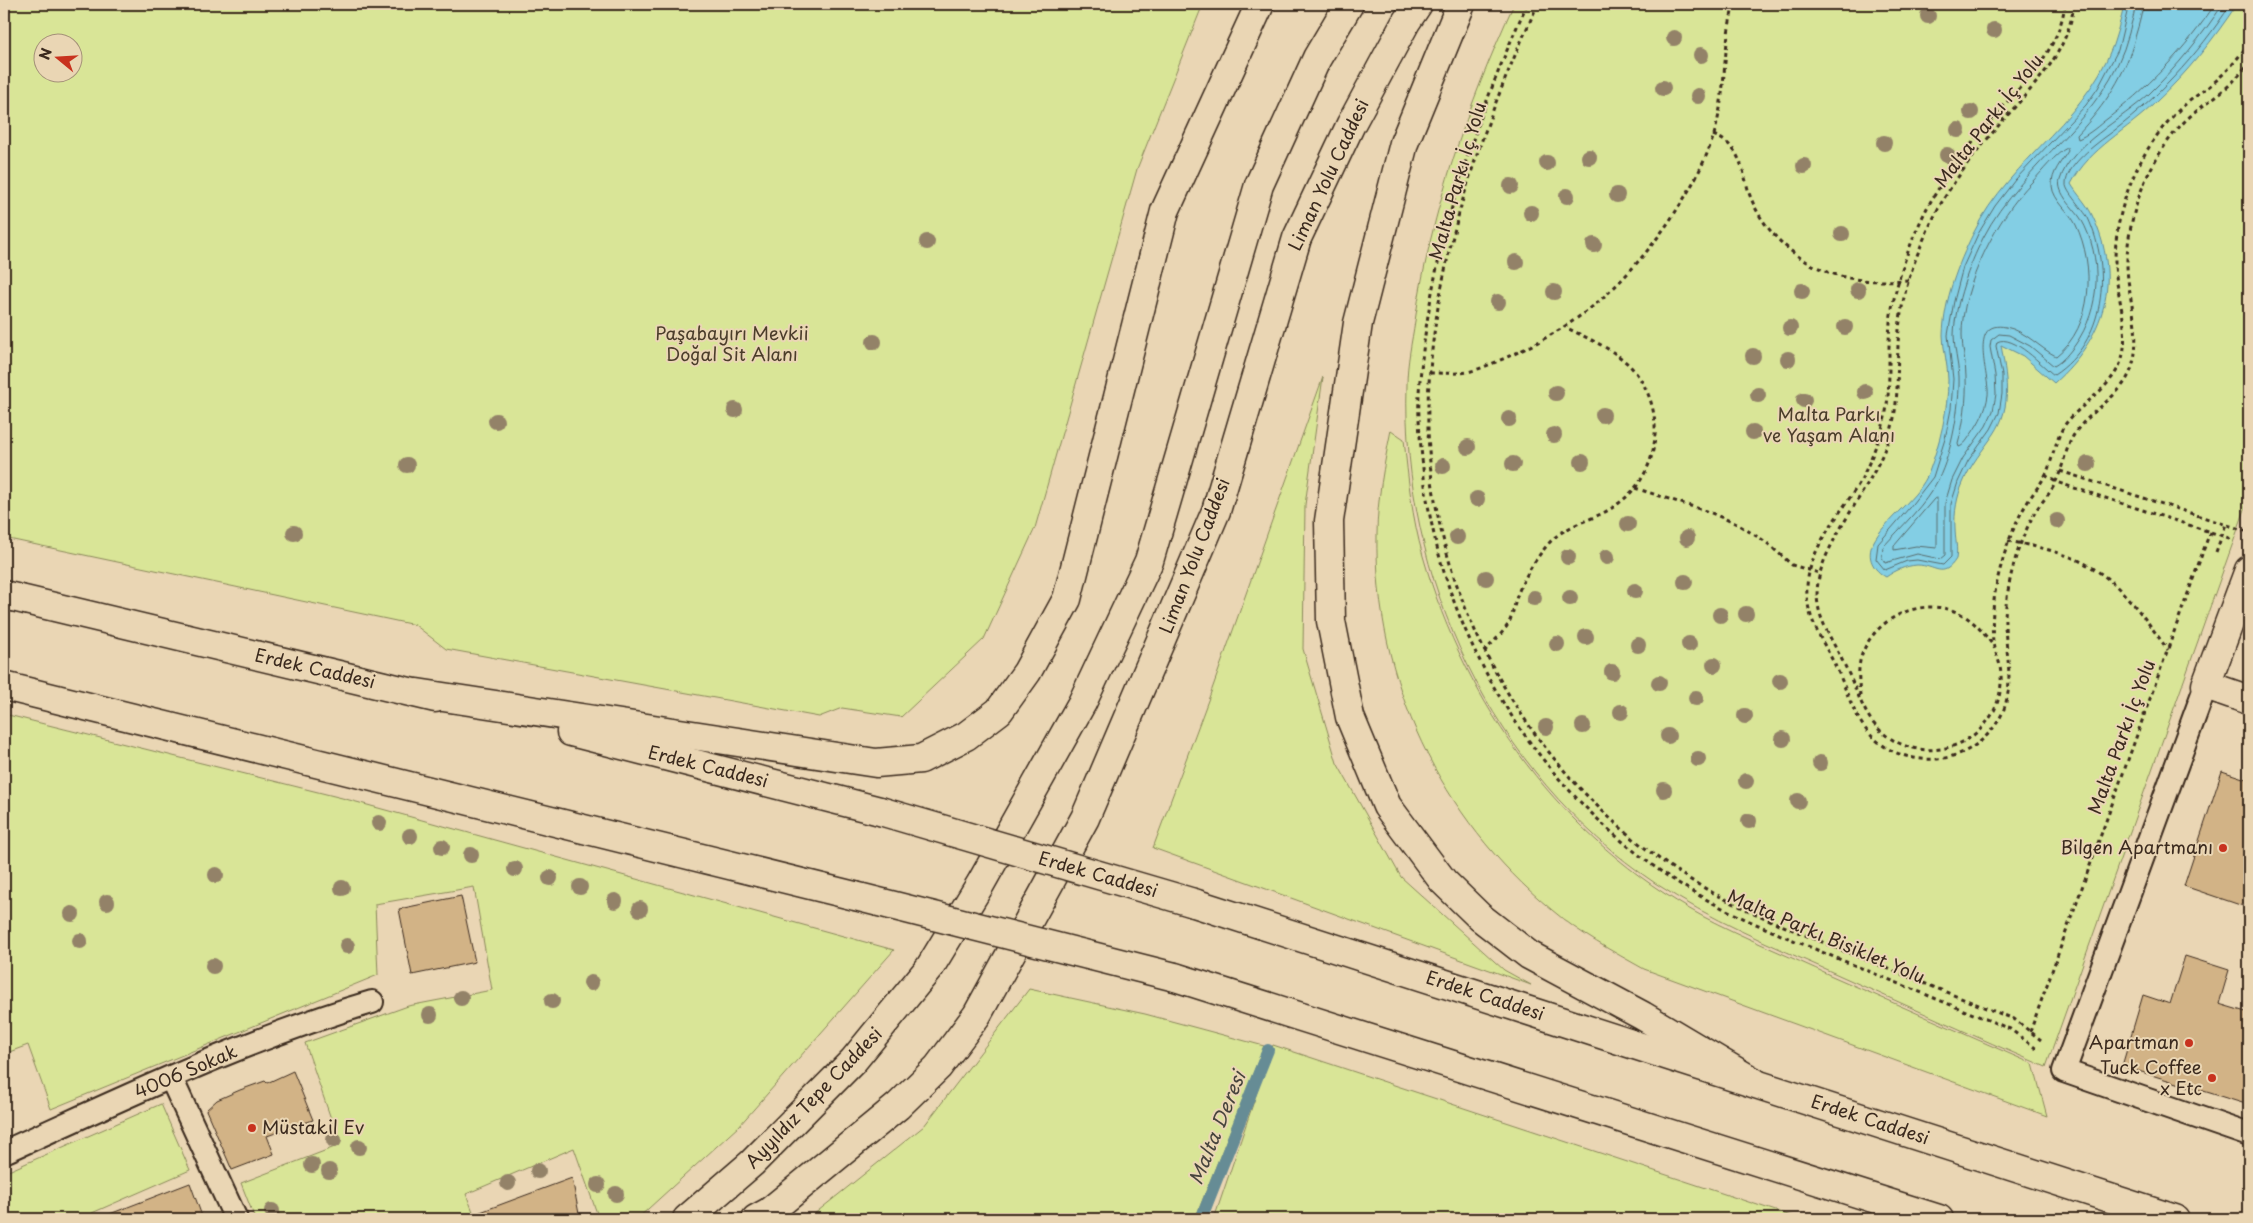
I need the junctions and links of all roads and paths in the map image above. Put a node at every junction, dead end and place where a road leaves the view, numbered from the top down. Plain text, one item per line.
1 (1260, 4) edge
2 (1349, 4) edge
3 (1418, 4) edge
4 (1460, 4) edge
5 (1527, 4) edge
6 (1538, 4) edge
7 (1734, 4) edge
8 (2065, 4) edge
9 (2074, 4) edge
10 (2249, 44) edge
11 (2249, 63) edge
12 (1713, 134) junction
13 (1900, 280) junction
14 (1910, 280) junction
15 (1565, 327) junction
16 (1430, 373) junction
17 (2060, 471) junction
18 (2045, 475) junction
19 (2056, 482) junction
20 (1635, 488) junction
21 (2210, 532) junction
22 (2249, 532) edge
23 (2008, 541) junction
24 (2238, 541) dead end
25 (2020, 544) junction
26 (2249, 570) edge
27 (1810, 571) junction
28 (1819, 574) junction
29 (4, 595) edge
30 (1993, 645) junction
31 (2168, 650) junction
32 (1484, 652) junction
33 (2206, 685) junction
34 (4, 686) edge
35 (417, 693) junction
36 (2249, 700) edge
37 (1861, 702) junction
38 (372, 1002) dead end
39 (2030, 1032) junction
40 (2064, 1070) junction
41 (171, 1078) junction
42 (1754, 1082) junction
43 (2249, 1135) edge
44 (4, 1152) edge
45 (236, 1219) edge
46 (688, 1219) edge
47 (756, 1219) edge
48 (1939, 1219) edge
49 (2174, 1219) edge

1 - 35 main road
2 - 46 main road, Ayyıldız Tepe Caddesi
3 - 47 main road, Liman Yolu Caddesi
4 - 42 main road
5 - 40 path, Malta Parkı Bisiklet Yolu
6 - 16 path, Malta Parkı İç Yolu
7 - 12 path
8 - 13 path
9 - 14 path, Malta Parkı İç Yolu
10 - 18 path, Malta Parkı İç Yolu
11 - 17 path
12 - 13 path
12 - 15 path
13 - 14 path
13 - 27 path
14 - 28 path, Malta Parkı İç Yolu
15 - 16 path
15 - 20 path
16 - 32 path, Malta Parkı İç Yolu
17 - 19 path
17 - 22 path
18 - 19 path
18 - 23 path, Malta Parkı İç Yolu
19 - 21 path
19 - 25 path
20 - 27 path
20 - 32 path
21 - 24 path
21 - 31 path, Malta Parkı İç Yolu
23 - 25 path, Malta Parkı İç Yolu
23 - 30 path, Malta Parkı İç Yolu
25 - 27 path
25 - 31 path, Malta Parkı İç Yolu
26 - 33 main road
27 - 28 path
28 - 37 path, Malta Parkı İç Yolu
29 - 35 main road, Erdek Caddesi
30 - 37 path
30 - 37 path, Malta Parkı İç Yolu
31 - 39 path, Malta Parkı İç Yolu
32 - 39 path, Malta Parkı İç Yolu
33 - 36 main road
33 - 40 lane
34 - 48 main road, bridge
35 - 42 main road, Erdek Caddesi, bridge
38 - 41 lane, 4006 Sokak
39 - 40 path, Malta Parkı İç Yolu
40 - 43 lane
41 - 44 lane, 4006 Sokak
41 - 45 lane
42 - 49 main road, Erdek Caddesi

